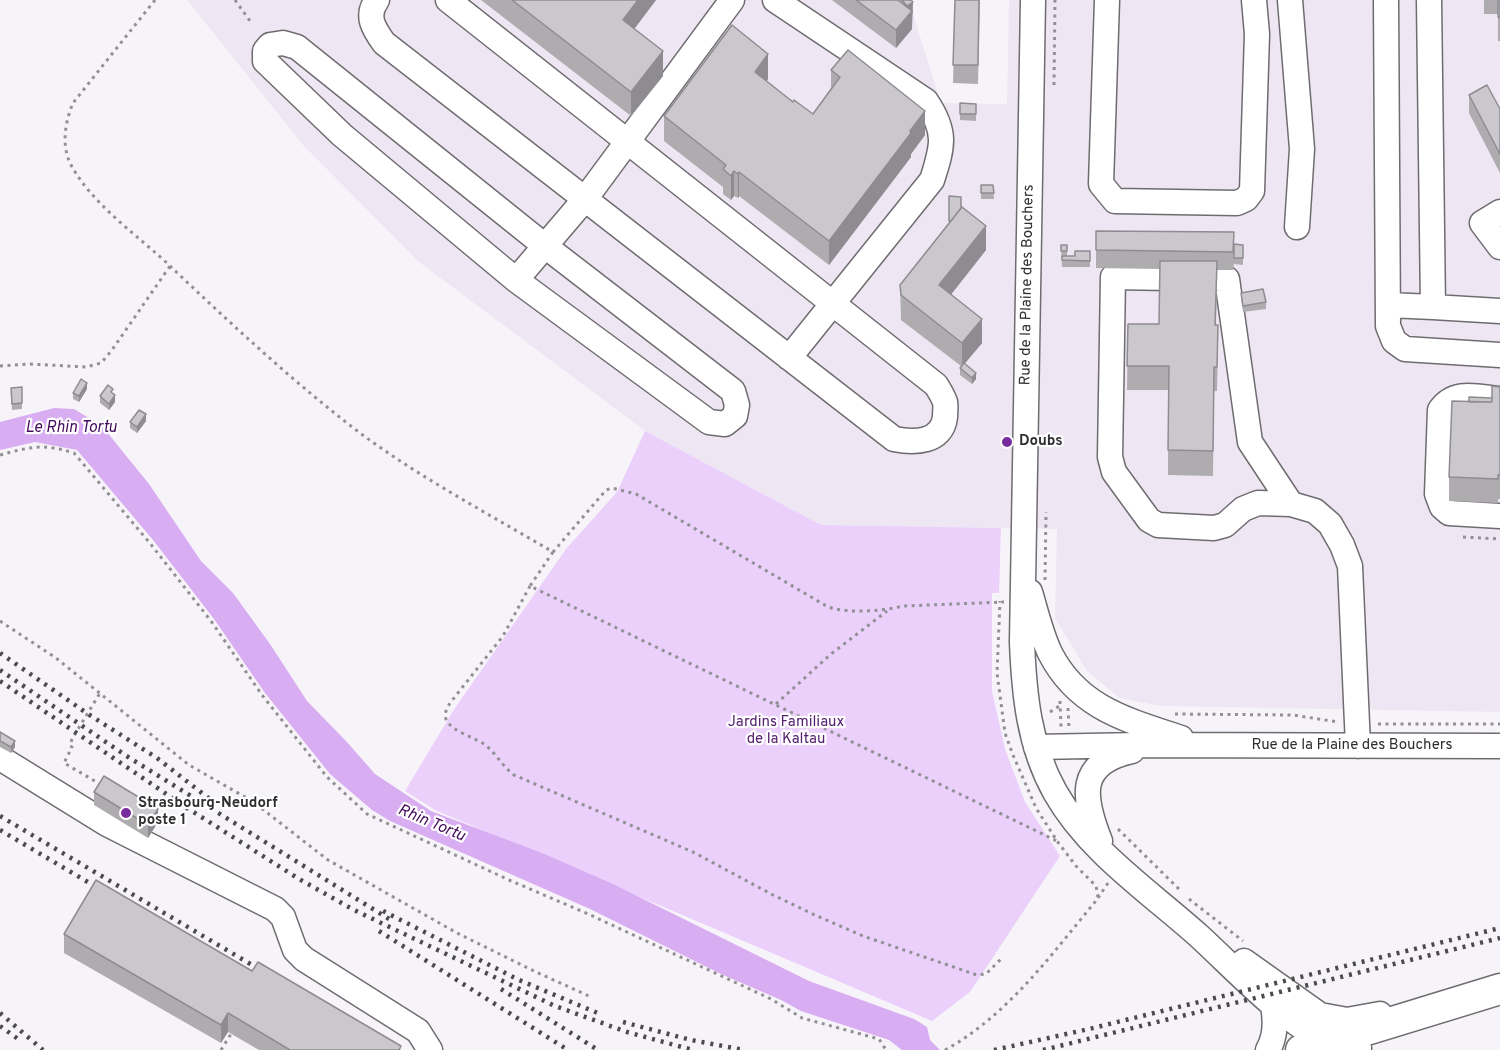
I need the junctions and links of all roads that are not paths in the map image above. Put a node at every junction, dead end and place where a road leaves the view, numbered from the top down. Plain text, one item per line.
1 (377, 0) edge
2 (448, 0) edge
3 (732, 0) edge
4 (775, 0) edge
5 (1033, 0) edge
6 (1107, 0) edge
7 (1254, 0) edge
8 (1290, 0) edge
9 (1386, 0) edge
10 (1429, 0) edge
11 (628, 142) junction
12 (585, 199) junction
13 (1500, 212) edge
14 (1297, 226) dead end
15 (545, 246) junction
16 (1500, 247) edge
17 (516, 280) junction
18 (832, 303) junction
19 (1388, 305) junction
20 (1433, 307) junction
21 (1500, 311) edge
22 (1500, 355) edge
23 (789, 358) junction
24 (1500, 399) edge
25 (1291, 504) junction
26 (1500, 516) edge
27 (1023, 570) junction
28 (1203, 745) junction
29 (1358, 746) junction
30 (1500, 746) edge
31 (1036, 747) junction
32 (0, 758) edge
33 (1106, 855) junction
34 (1200, 937) junction
35 (1500, 979) edge
36 (1500, 989) edge
37 (1273, 1006) junction
38 (1500, 1006) edge
39 (1313, 1046) edge
40 (1357, 1049) edge
41 (430, 1050) edge
42 (1268, 1050) edge

1 - 12 street
2 - 11 street
3 - 11 street
4 - 18 street
5 - 27 street, Rue de la Plaine des Bouchers
6 - 7 street
8 - 14 street
9 - 19 street
10 - 20 street
11 - 12 street
11 - 18 street
12 - 15 street
12 - 23 street
13 - 16 street
15 - 17 street
15 - 17 street
15 - 17 street
18 - 23 street
18 - 23 street
19 - 20 street
19 - 22 street
20 - 21 street
24 - 26 street
25 - 25 street
25 - 29 street
27 - 28 street, Rue de la Plaine des Bouchers
27 - 31 street, Rue de la Plaine des Bouchers
28 - 29 street, Rue de la Plaine des Bouchers
28 - 31 street, Rue de la Plaine des Bouchers
28 - 33 street
29 - 30 street, Rue de la Plaine des Bouchers
31 - 33 street
32 - 41 street
33 - 34 street
34 - 35 street
34 - 37 street
36 - 39 main road
37 - 39 street
37 - 42 street
38 - 40 main road
39 - 40 street

